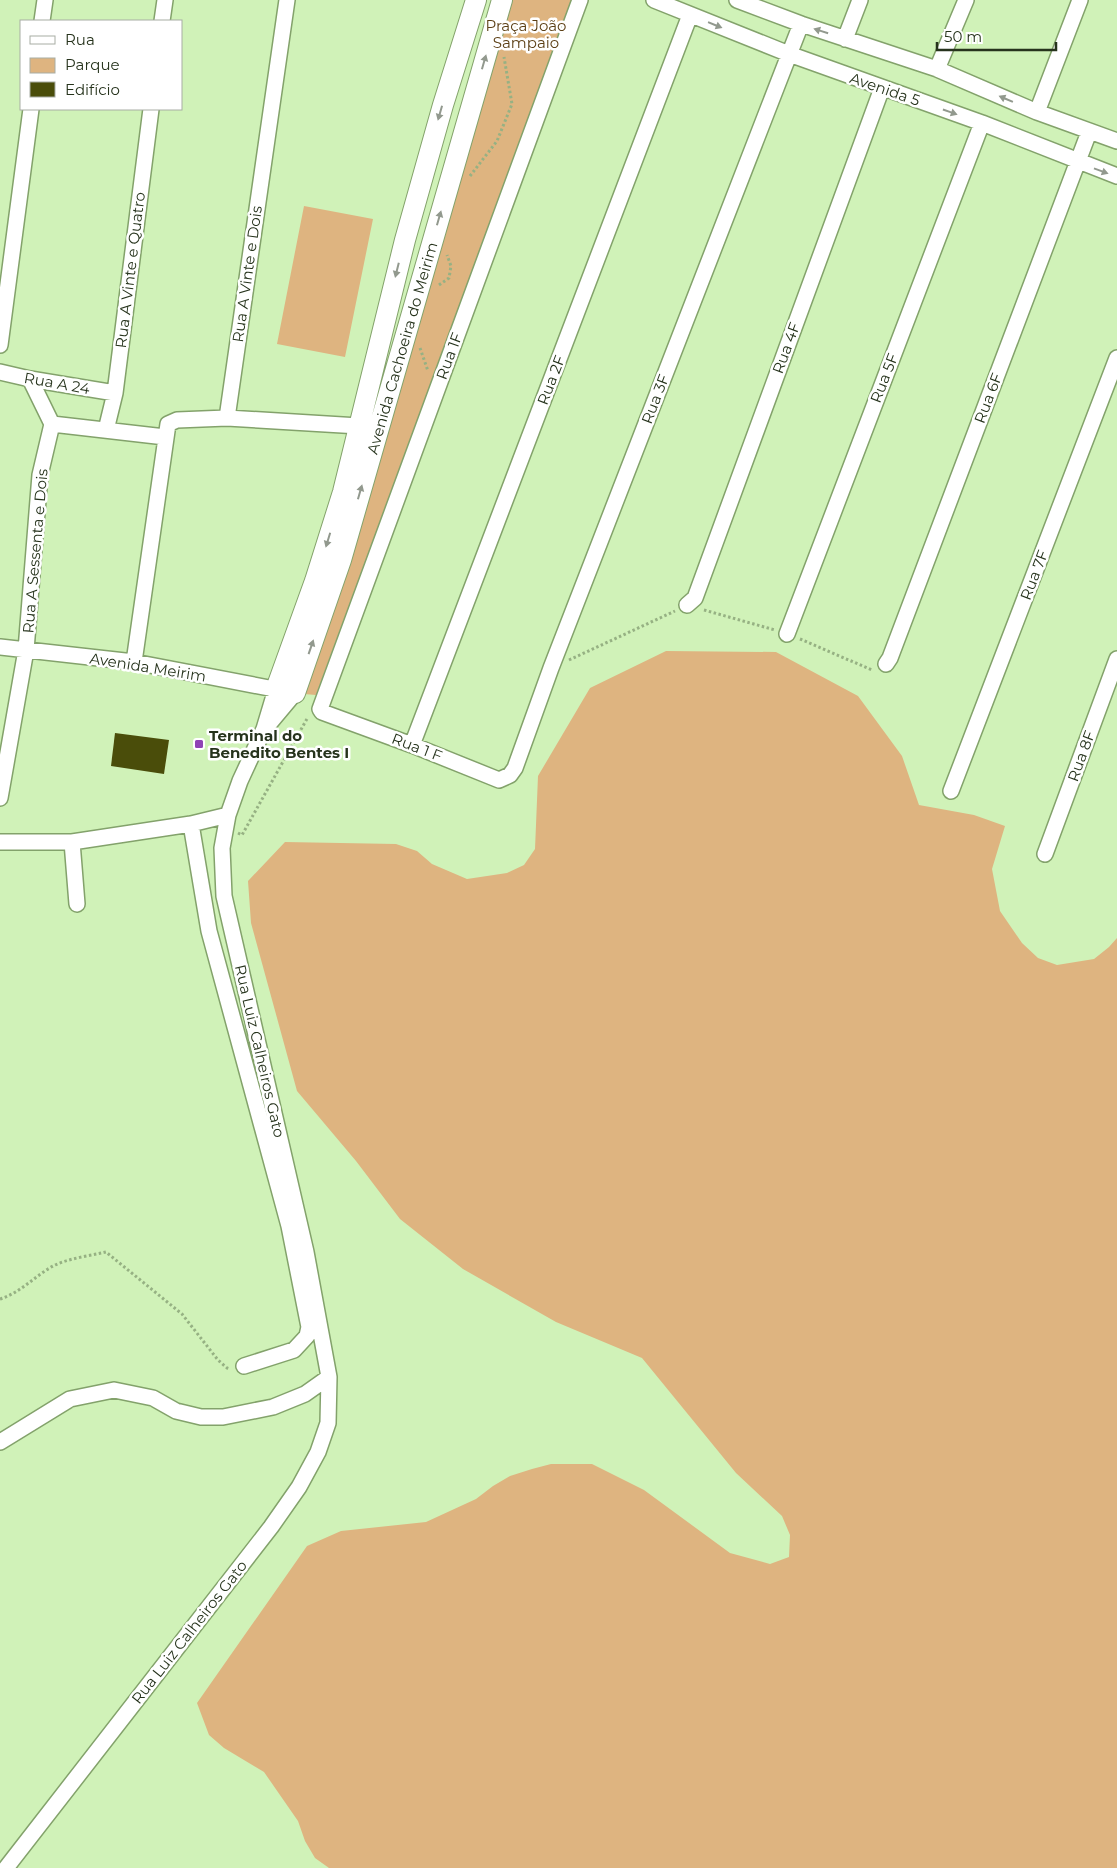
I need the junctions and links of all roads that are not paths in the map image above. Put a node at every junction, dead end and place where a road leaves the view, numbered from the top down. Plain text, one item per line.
1 (45, 0) edge
2 (165, 0) edge
3 (287, 0) edge
4 (476, 0) edge
5 (502, 0) edge
6 (580, 0) edge
7 (654, 0) edge
8 (860, 0) edge
9 (966, 0) edge
10 (1080, 0) edge
11 (745, 2) edge
12 (690, 15) junction
13 (42, 20) edge
14 (162, 20) edge
15 (801, 24) junction
16 (845, 38) junction
17 (789, 54) junction
18 (938, 69) junction
19 (882, 88) junction
20 (31, 110) edge
21 (151, 110) edge
22 (1037, 112) junction
23 (982, 123) junction
24 (1089, 132) junction
25 (1117, 141) edge
26 (1078, 162) junction
27 (1117, 176) edge
28 (0, 345) edge
29 (1117, 358) edge
30 (0, 372) edge
31 (30, 379) junction
32 (115, 393) junction
33 (227, 418) junction
34 (52, 424) junction
35 (359, 426) junction
36 (106, 430) junction
37 (166, 437) junction
38 (687, 605) road end
39 (787, 634) dead end
40 (0, 647) edge
41 (26, 650) junction
42 (1117, 659) edge
43 (134, 662) junction
44 (886, 664) dead end
45 (286, 691) junction
46 (317, 710) joint
47 (412, 744) junction
48 (510, 775) joint
49 (951, 791) dead end
50 (0, 798) edge
51 (227, 822) junction
52 (191, 824) junction
53 (0, 842) edge
54 (72, 842) junction
55 (1045, 854) dead end
56 (77, 904) dead end
57 (244, 1366) road end
58 (329, 1377) junction
59 (0, 1442) edge
60 (6, 1868) edge

1 - 13 street
2 - 14 street
3 - 33 street, Rua A Vinte e Dois
4 -> 35 street, Avenida Cachoeira do Meirim
45 -> 5 street, Avenida Cachoeira do Meirim
6 - 46 street, Rua 1F
7 - 12 street, Avenida 5
8 - 16 street
9 - 18 street
10 - 22 street
11 - 15 street
12 -> 17 street, Avenida 5
12 - 47 street, Rua 2F
16 -> 15 street
15 - 17 street, Rua 3F
16 - 18 street
17 - 19 street, Avenida 5
17 - 48 street, Rua 3F
22 -> 18 street
19 -> 23 street, Avenida 5
19 - 38 street, Rua 4F
20 - 28 street
21 - 32 street, Rua A Vinte e Quatro
22 - 24 street
23 - 26 street, Avenida 5
23 - 39 street, Rua 5F
24 - 25 street
24 - 26 street, Rua 6F
26 -> 27 street, Avenida 5
26 - 44 street, Rua 6F
29 - 49 street, Rua 7F
30 - 31 street, Rua A 24
31 - 32 street, Rua A 24
31 - 34 street
32 - 36 street, Rua A Vinte e Quatro
33 - 35 street
33 - 37 street
34 - 36 street
34 - 41 street, Rua A Sessenta e Dois
35 -> 45 street, Avenida Cachoeira do Meirim
36 - 37 street
37 - 43 street
40 - 41 street, Avenida Meirim
41 - 43 street, Avenida Meirim
41 - 50 street, Rua A Sessenta e Dois
42 - 55 street, Rua 8F
43 - 45 street, Avenida Meirim
45 - 51 street, Rua Luiz Calheiros Gato
46 - 47 street, Rua 1 F
47 - 48 street, Rua 1 F
51 - 52 street
51 - 58 street, Rua Luiz Calheiros Gato
52 - 54 street
52 - 57 street
53 - 54 street
54 - 56 street
58 - 59 street
58 - 60 street, Rua Luiz Calheiros Gato

